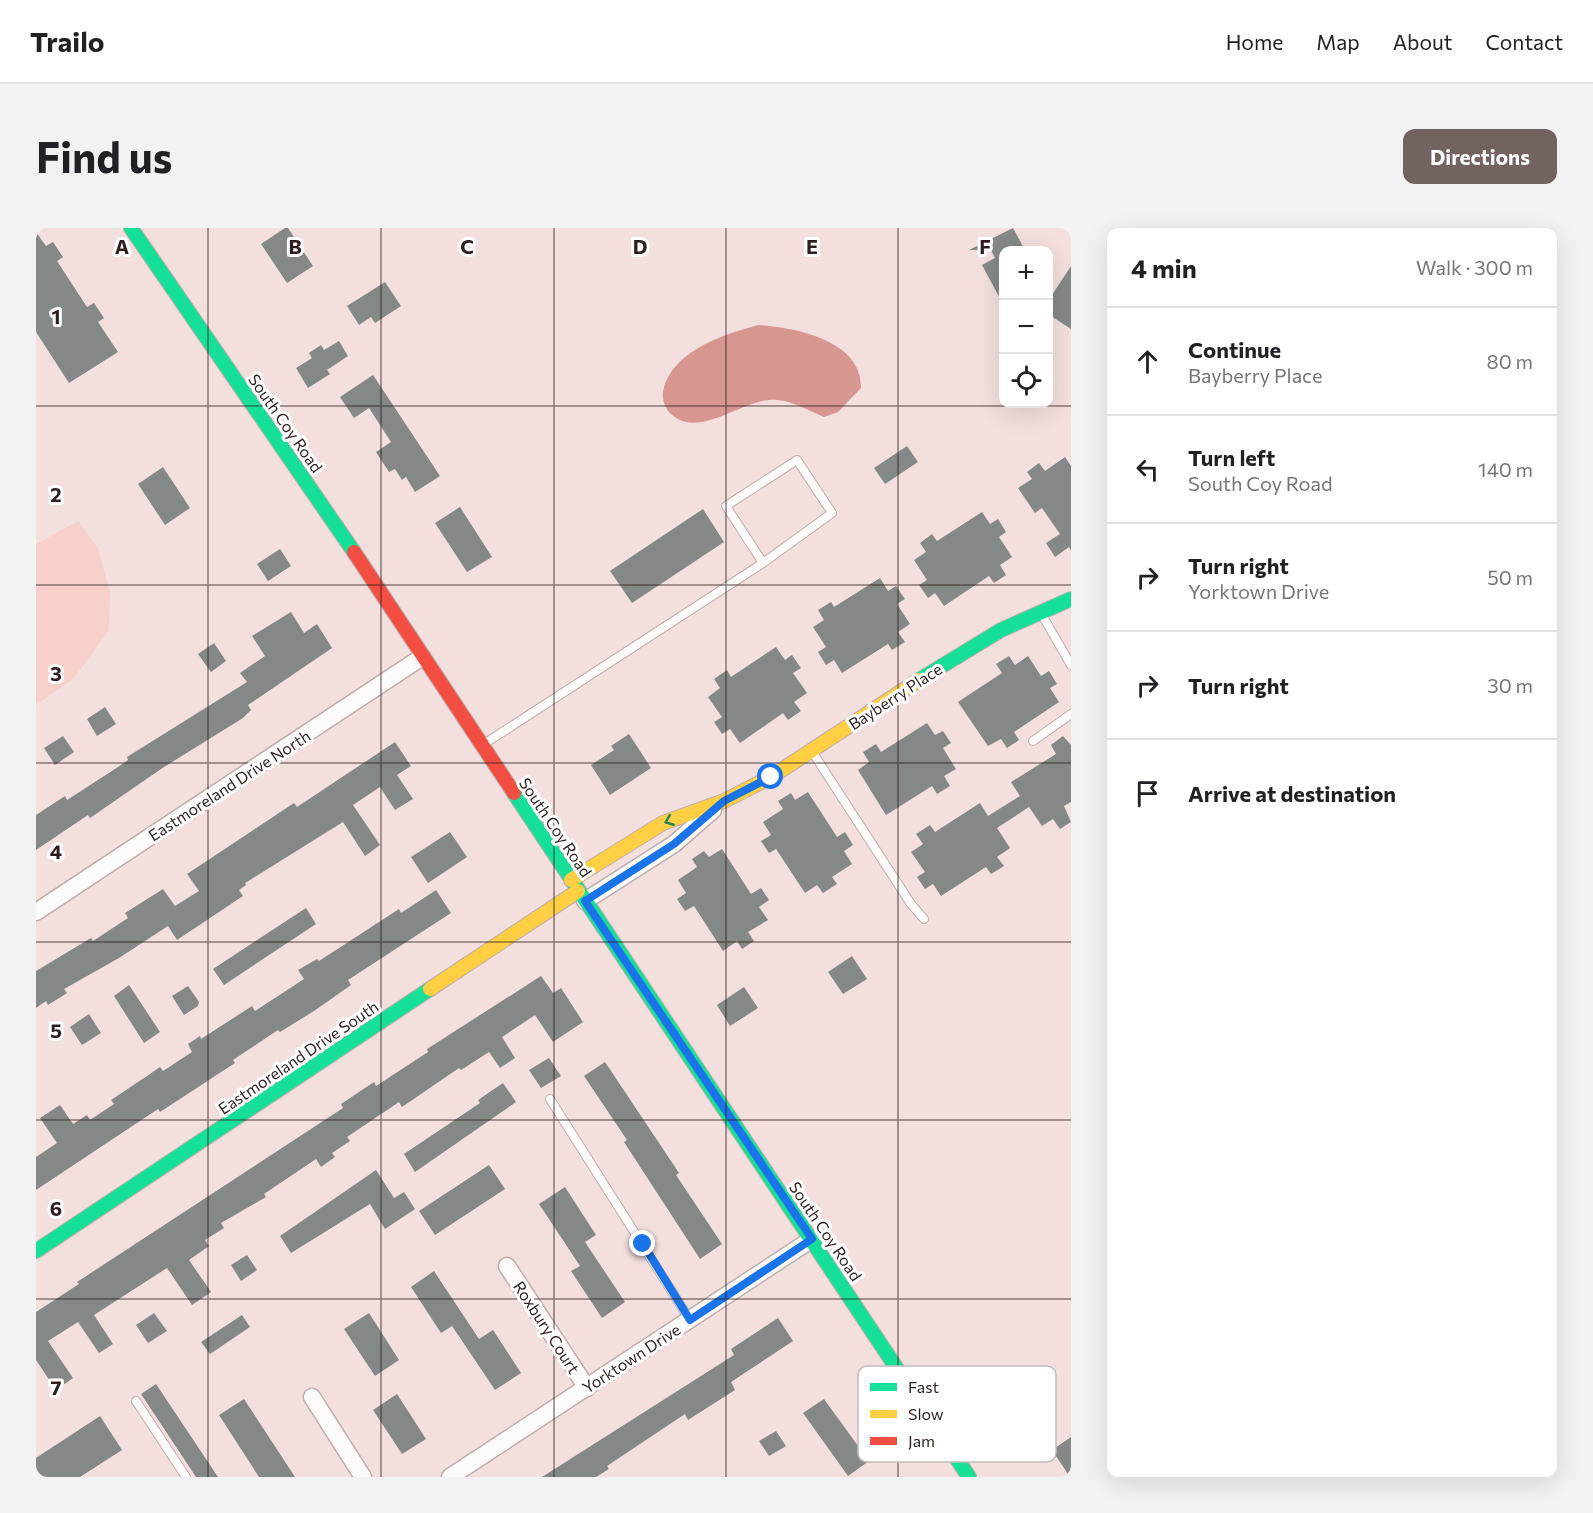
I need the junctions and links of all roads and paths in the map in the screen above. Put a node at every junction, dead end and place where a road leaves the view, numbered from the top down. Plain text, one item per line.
1 (131, 228) edge
2 (763, 563) junction
3 (1071, 599) edge
4 (1041, 612) junction
5 (422, 657) junction
6 (1071, 665) edge
7 (1071, 714) edge
8 (1033, 741) dead end
9 (481, 746) junction
10 (812, 750) junction
11 (724, 801) junction
12 (578, 891) junction
13 (36, 912) edge
14 (924, 919) dead end
15 (550, 1099) dead end
16 (812, 1239) junction
17 (36, 1251) edge
18 (507, 1266) dead end
19 (690, 1320) junction
20 (896, 1366) edge
21 (587, 1388) junction
22 (312, 1397) dead end
23 (136, 1401) dead end
24 (959, 1462) edge
25 (186, 1477) edge
26 (363, 1477) edge
27 (450, 1477) edge
28 (969, 1477) edge

1 - 5 street, South Coy Road
2 - 2 lane
2 - 9 lane
3 - 4 street, Bayberry Place
4 - 6 lane
4 - 10 street, Bayberry Place
5 - 9 street, South Coy Road
5 - 13 street, Eastmoreland Drive North
7 - 8 lane
9 - 12 street, South Coy Road
10 - 11 street, Bayberry Place
10 - 14 lane
11 - 12 street, Bayberry Place
11 -> 12 street, Bayberry Place
12 - 16 street, South Coy Road
12 - 17 street, Eastmoreland Drive South
15 - 19 lane
16 - 19 street, Yorktown Drive
16 - 20 street, South Coy Road
18 - 21 street, Roxbury Court
19 - 21 street, Yorktown Drive
21 - 27 street, Yorktown Drive
22 - 26 street
23 - 25 lane
24 - 28 street, South Coy Road

